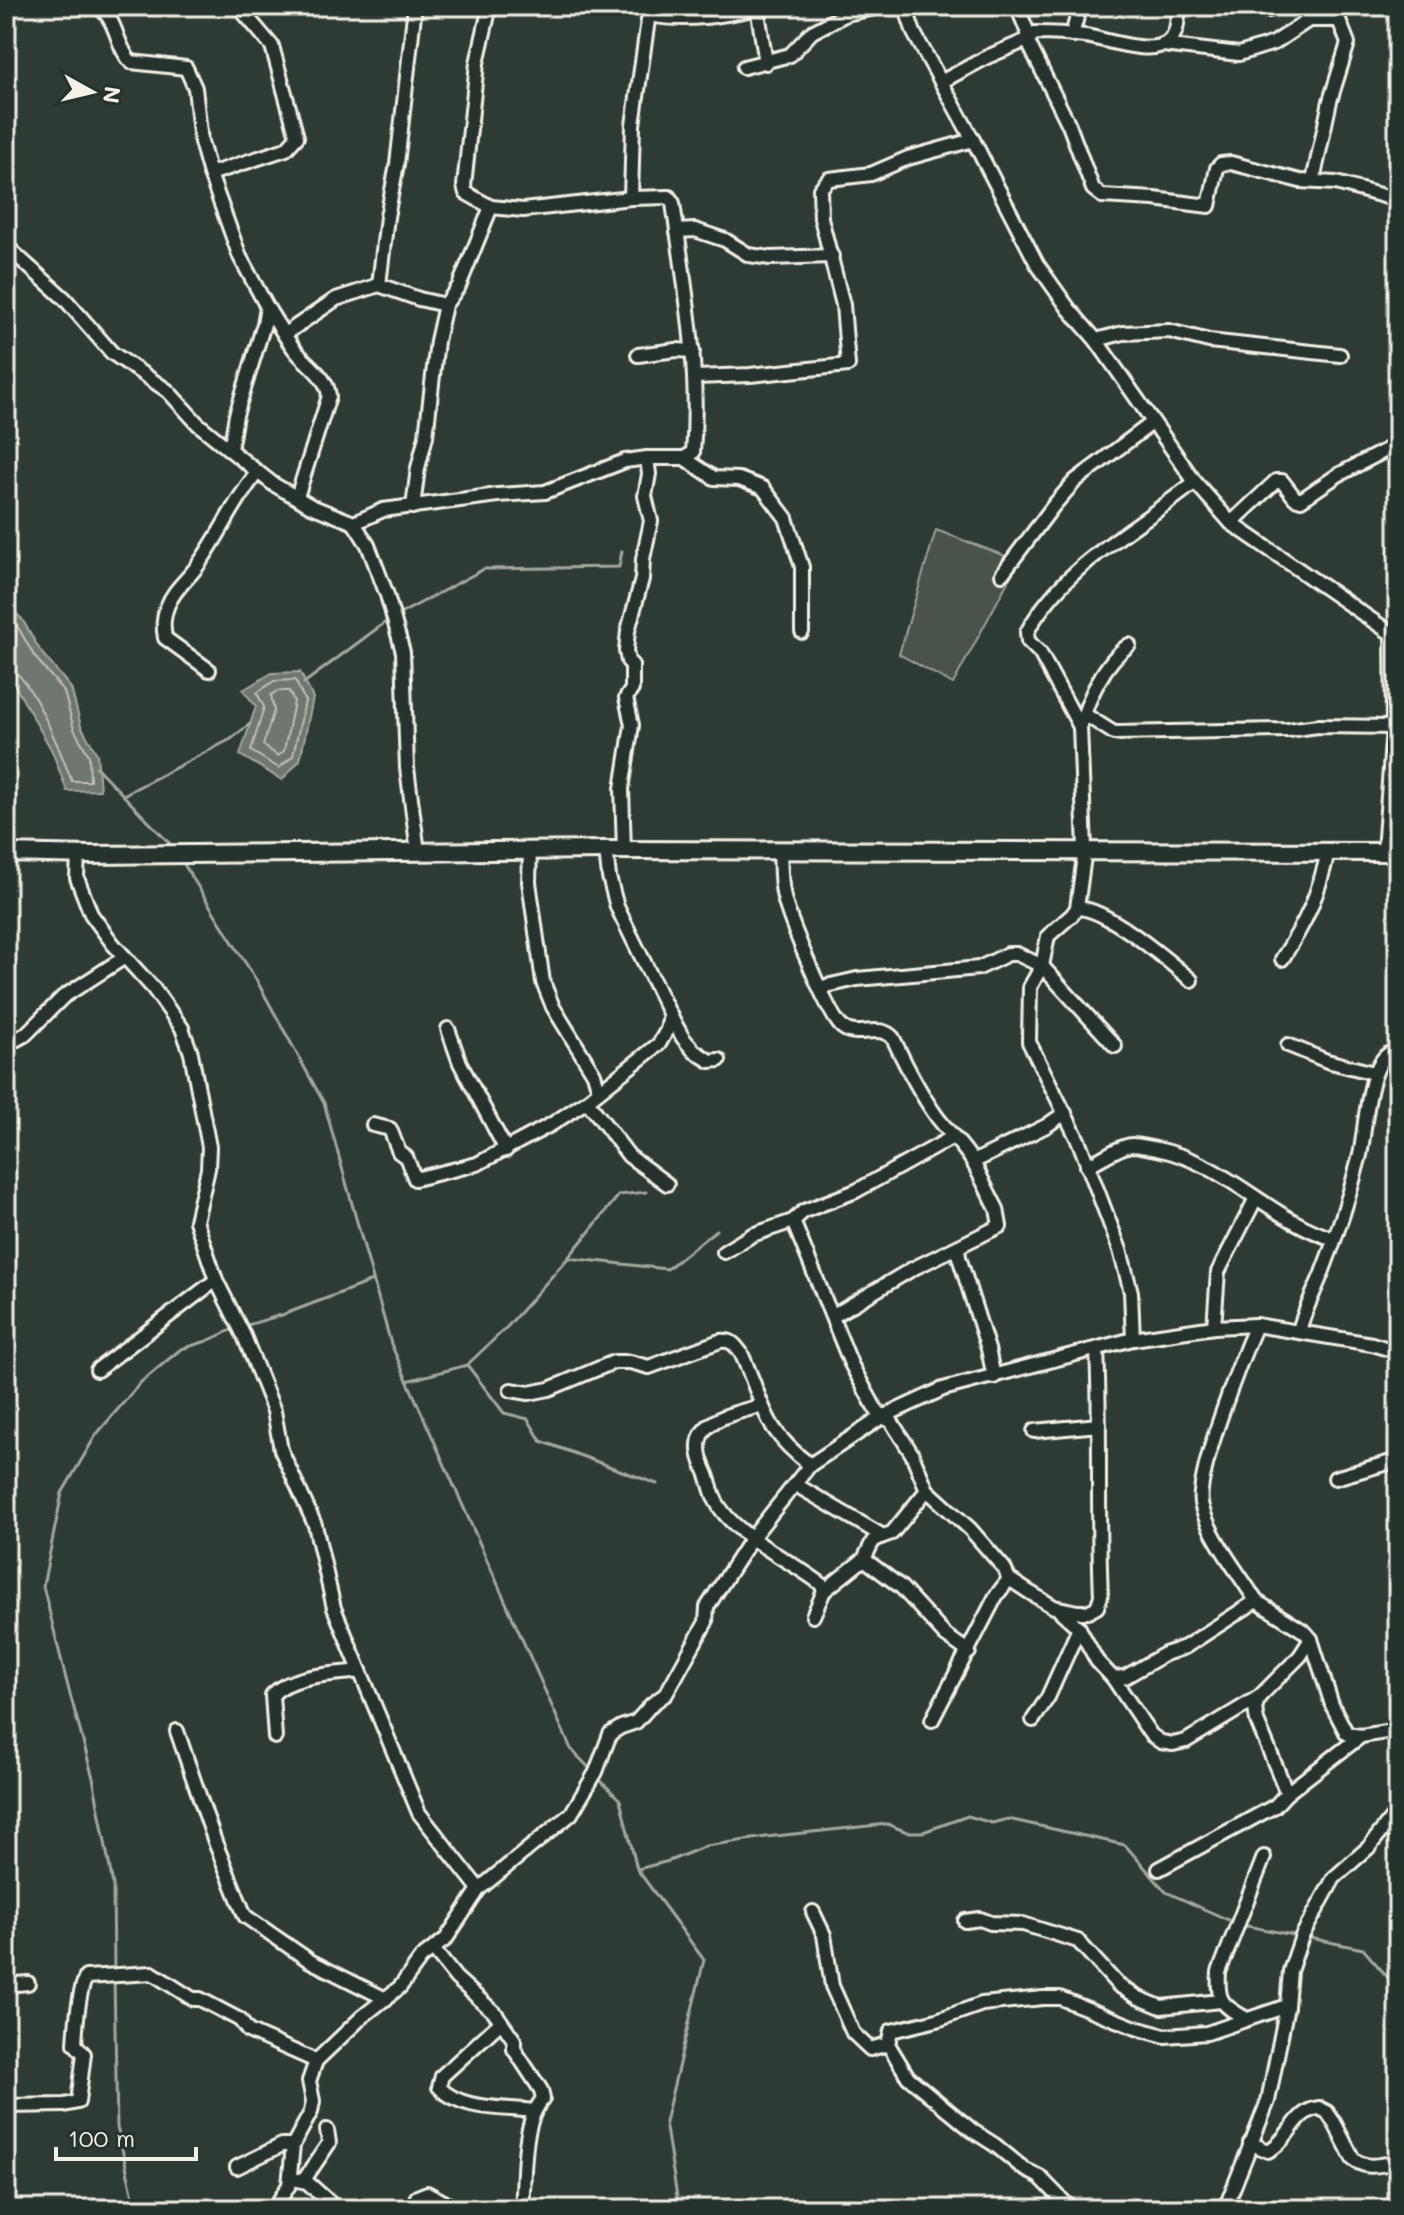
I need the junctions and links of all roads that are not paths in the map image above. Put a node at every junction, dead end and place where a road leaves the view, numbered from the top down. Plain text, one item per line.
1 (97, 6) edge
2 (238, 6) edge
3 (415, 6) edge
4 (490, 6) edge
5 (884, 6) edge
6 (905, 6) edge
7 (1017, 6) edge
8 (1080, 6) edge
9 (1179, 6) edge
10 (1237, 6) edge
11 (1273, 6) edge
12 (1330, 6) edge
13 (758, 7) edge
14 (650, 11) edge
15 (1311, 20) junction
16 (1072, 35) junction
17 (1029, 39) junction
18 (1163, 45) junction
19 (766, 63) junction
20 (744, 67) dead end
21 (941, 82) junction
22 (973, 140) junction
23 (210, 174) junction
24 (1313, 181) junction
25 (631, 198) junction
26 (1398, 200) edge
27 (491, 207) junction
28 (677, 231) junction
29 (6, 246) edge
30 (6, 256) edge
31 (20, 256) junction
32 (832, 256) junction
33 (379, 285) junction
34 (445, 305) junction
35 (267, 307) junction
36 (285, 334) junction
37 (1096, 340) junction
38 (693, 351) junction
39 (638, 355) dead end
40 (1340, 355) dead end
41 (695, 377) junction
42 (1152, 423) junction
43 (1392, 447) dead end
44 (230, 450) junction
45 (647, 458) junction
46 (684, 458) junction
47 (257, 473) junction
48 (1195, 482) junction
49 (297, 497) junction
50 (413, 507) junction
51 (354, 523) junction
52 (1231, 523) junction
53 (1002, 574) dead end
54 (802, 632) dead end
55 (1395, 635) edge
56 (1129, 645) dead end
57 (209, 670) dead end
58 (1084, 714) junction
59 (1080, 727) junction
60 (1393, 727) junction
61 (1085, 849) junction
62 (530, 850) junction
63 (606, 850) junction
64 (624, 850) junction
65 (780, 850) junction
66 (1328, 851) junction
67 (418, 852) junction
68 (1391, 852) edge
69 (6, 853) edge
70 (78, 854) junction
71 (1077, 908) junction
72 (125, 957) junction
73 (1282, 959) dead end
74 (1042, 966) junction
75 (1191, 980) dead end
76 (822, 987) junction
77 (670, 1015) junction
78 (448, 1029) dead end
79 (6, 1045) edge
80 (1288, 1045) dead end
81 (1115, 1046) dead end
82 (1398, 1051) edge
83 (719, 1060) dead end
84 (1374, 1073) junction
85 (599, 1090) junction
86 (587, 1101) junction
87 (1065, 1113) junction
88 (373, 1125) dead end
89 (953, 1137) junction
90 (506, 1150) junction
91 (973, 1162) junction
92 (1087, 1166) junction
93 (667, 1184) dead end
94 (1256, 1198) junction
95 (793, 1221) junction
96 (1334, 1239) junction
97 (958, 1247) junction
98 (724, 1252) dead end
99 (216, 1280) junction
100 (833, 1316) junction
101 (1256, 1325) junction
102 (1214, 1327) junction
103 (1299, 1331) junction
104 (1133, 1339) junction
105 (1097, 1350) junction
106 (1398, 1352) edge
107 (97, 1370) dead end
108 (994, 1377) junction
109 (511, 1390) dead end
110 (760, 1406) junction
111 (882, 1417) junction
112 (1099, 1425) junction
113 (1034, 1431) dead end
114 (1398, 1460) edge
115 (810, 1465) junction
116 (1335, 1478) dead end
117 (796, 1485) junction
118 (927, 1490) junction
119 (883, 1536) junction
120 (751, 1539) junction
121 (864, 1559) junction
122 (1009, 1579) junction
123 (824, 1591) junction
124 (1256, 1601) junction
125 (1054, 1607) junction
126 (813, 1616) dead end
127 (1079, 1628) junction
128 (1311, 1639) junction
129 (969, 1652) junction
130 (360, 1671) junction
131 (1113, 1678) junction
132 (1259, 1697) junction
133 (932, 1720) dead end
134 (1033, 1720) dead end
135 (1398, 1730) edge
136 (177, 1731) dead end
137 (1361, 1736) junction
138 (275, 1737) dead end
139 (1287, 1793) junction
140 (1398, 1801) edge
141 (1264, 1857) dead end
142 (1159, 1869) dead end
143 (479, 1889) junction
144 (813, 1912) dead end
145 (965, 1921) dead end
146 (433, 1949) junction
147 (28, 1983) dead end
148 (6, 1985) edge
149 (386, 1999) junction
150 (1221, 2001) junction
151 (1287, 2006) junction
152 (1245, 2018) junction
153 (501, 2022) junction
154 (888, 2044) junction
155 (316, 2061) junction
156 (6, 2106) edge
157 (533, 2111) junction
158 (327, 2130) dead end
159 (1250, 2143) junction
160 (293, 2145) junction
161 (1398, 2162) edge
162 (237, 2167) dead end
163 (297, 2180) junction
164 (274, 2209) edge
165 (337, 2209) edge
166 (412, 2209) edge
167 (457, 2209) edge
168 (522, 2209) edge
169 (1071, 2209) edge
170 (1225, 2209) edge

1 - 23 street
2 - 23 street
3 - 33 street
4 - 27 street
5 - 19 street
6 - 21 street
7 - 17 street
8 - 16 street
9 - 18 street
10 - 11 street
12 - 15 street
13 - 14 street
13 - 19 street
14 - 25 street
15 - 18 street
15 - 24 street
16 - 17 street
16 - 18 street
17 - 21 street
17 - 24 street
19 - 20 street
21 - 22 street
22 - 32 street
22 - 37 street
23 - 35 street
24 - 26 street
25 - 27 street
25 - 28 street
27 - 34 street
28 - 32 street
28 - 38 street
29 - 31 street
30 - 31 street
31 - 44 street
32 - 41 street
33 - 34 street
33 - 36 street
34 - 50 street
35 - 36 street
35 - 44 street
36 - 49 street
37 - 40 street
37 - 42 street
38 - 39 street
38 - 41 street
41 - 46 street
42 - 48 street
42 - 53 street
43 - 52 street
44 - 47 street
45 - 46 street
45 - 50 street
45 - 64 street
46 - 54 street
47 - 49 street
47 - 57 street
48 - 52 street
48 - 59 street
49 - 51 street
50 - 51 street
51 - 67 street
52 - 55 street
55 - 60 street
56 - 58 street
58 - 59 street
58 - 60 street
59 - 61 street
60 - 68 street
61 - 65 main road
61 - 66 main road
61 - 71 street
62 - 63 main road
62 - 67 main road
62 - 85 street
63 - 64 main road
63 - 77 street
64 - 65 main road
65 - 76 street
66 - 68 main road
66 - 73 street
67 - 70 main road
69 - 70 main road
70 - 72 street
71 - 74 street
71 - 75 street
72 - 79 street
72 - 99 street
74 - 76 street
74 - 81 street
74 - 87 street
76 - 89 street
77 - 83 street
77 - 85 street
78 - 90 street
80 - 84 street
82 - 84 street
84 - 96 street
85 - 86 street
86 - 90 street
86 - 93 street
87 - 91 street
87 - 92 street
88 - 90 street
89 - 91 street
89 - 95 street
91 - 97 street
92 - 94 street
92 - 104 street
94 - 96 street
94 - 102 street
95 - 98 street
95 - 100 street
96 - 103 street
97 - 100 street
97 - 108 street
99 - 107 street
99 - 130 street
100 - 111 street
101 - 102 street
101 - 103 street
101 - 124 street
102 - 104 street
103 - 106 street
104 - 105 street
105 - 108 street
105 - 112 street
108 - 111 street
109 - 110 street
110 - 115 street
110 - 120 street
111 - 115 street
111 - 118 street
112 - 113 street
112 - 125 street
114 - 116 street
115 - 117 street
117 - 119 street
117 - 120 street
118 - 119 street
118 - 122 street
119 - 121 street
120 - 123 street
120 - 143 street
121 - 123 street
121 - 129 street
122 - 125 street
122 - 129 street
123 - 126 street
124 - 128 street
124 - 131 street
125 - 127 street
127 - 131 street
127 - 134 street
128 - 132 street
128 - 137 street
129 - 133 street
130 - 138 street
130 - 143 street
131 - 132 street
132 - 139 street
135 - 137 street
136 - 149 street
137 - 139 street
139 - 142 street
140 - 151 street
141 - 150 street
143 - 146 street
144 - 154 street
145 - 150 street
146 - 149 street
146 - 153 street
147 - 148 street
149 - 155 street
150 - 152 street
151 - 152 street
151 - 159 street
152 - 154 street
153 - 157 street
153 - 157 street
154 - 169 street
155 - 156 street
155 - 160 street
157 - 168 street
158 - 163 street
159 - 161 street
159 - 170 street
160 - 162 street
160 - 163 street
163 - 164 street
163 - 165 street
166 - 167 street

